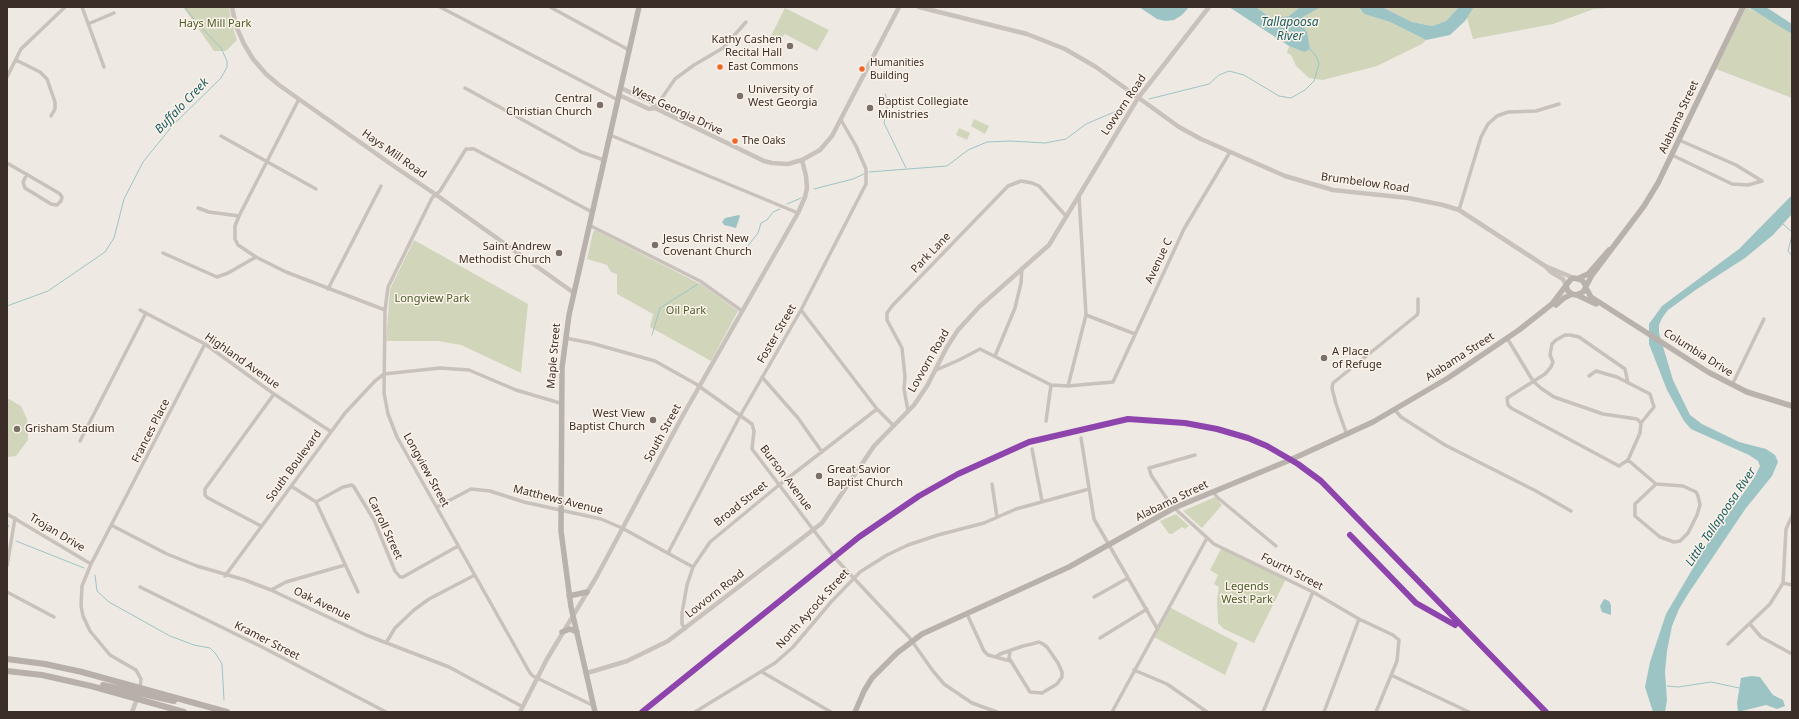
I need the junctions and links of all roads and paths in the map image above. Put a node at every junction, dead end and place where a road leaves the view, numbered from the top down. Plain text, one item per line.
1 (65, 7) edge
2 (82, 7) edge
3 (232, 7) edge
4 (440, 7) edge
5 (550, 7) edge
6 (639, 7) edge
7 (898, 7) edge
8 (919, 7) edge
9 (1209, 7) edge
10 (1743, 7) edge
11 (114, 13) dead end
12 (746, 22) dead end
13 (88, 24) junction
14 (629, 50) junction
15 (16, 60) junction
16 (104, 67) dead end
17 (7, 77) edge
18 (465, 88) dead end
19 (620, 88) junction
20 (618, 97) junction
21 (1138, 98) junction
22 (298, 99) junction
23 (1559, 104) dead end
24 (655, 108) junction
25 (51, 116) dead end
26 (841, 120) junction
27 (610, 135) junction
28 (221, 136) dead end
29 (1679, 140) junction
30 (1230, 152) junction
31 (1672, 155) junction
32 (604, 160) junction
33 (802, 160) junction
34 (268, 161) junction
35 (7, 163) edge
36 (27, 174) junction
37 (382, 186) dead end
38 (316, 189) dead end
39 (435, 194) junction
40 (1079, 195) junction
41 (198, 208) dead end
42 (1458, 210) junction
43 (592, 212) junction
44 (798, 213) junction
45 (239, 216) junction
46 (1066, 216) junction
47 (589, 225) junction
48 (1616, 244) junction
49 (164, 253) dead end
50 (256, 257) junction
51 (1545, 266) junction
52 (1022, 268) junction
53 (1576, 278) junction
54 (1566, 285) junction
55 (1586, 287) junction
56 (328, 289) junction
57 (574, 293) junction
58 (1574, 294) junction
59 (1418, 299) dead end
60 (140, 310) dead end
61 (385, 310) junction
62 (801, 310) junction
63 (742, 311) junction
64 (146, 313) junction
65 (1086, 315) junction
66 (1620, 315) junction
67 (1764, 319) dead end
68 (1519, 330) junction
69 (1136, 334) junction
70 (565, 338) junction
71 (1508, 338) junction
72 (205, 344) junction
73 (995, 356) junction
74 (936, 370) junction
75 (384, 374) junction
76 (1589, 376) dead end
77 (762, 377) junction
78 (1533, 381) junction
79 (1628, 383) junction
80 (1051, 385) junction
81 (1732, 385) junction
82 (700, 386) junction
83 (1068, 386) junction
84 (274, 394) junction
85 (560, 403) junction
86 (1792, 406) edge
87 (877, 409) junction
88 (1395, 410) junction
89 (908, 411) junction
90 (740, 416) junction
91 (1046, 421) dead end
92 (1641, 423) junction
93 (893, 425) junction
94 (330, 431) junction
95 (1347, 435) junction
96 (1081, 438) dead end
97 (80, 441) dead end
98 (1032, 449) dead end
99 (822, 452) junction
100 (1195, 455) dead end
101 (1628, 460) junction
102 (992, 484) dead end
103 (1656, 484) junction
104 (779, 485) junction
105 (291, 486) junction
106 (1089, 489) junction
107 (1213, 492) junction
108 (1042, 501) junction
109 (316, 502) junction
110 (437, 507) junction
111 (560, 508) junction
112 (1174, 508) junction
113 (1571, 511) dead end
114 (7, 514) edge
115 (1792, 516) edge
116 (997, 517) junction
117 (15, 518) junction
118 (111, 525) junction
119 (261, 526) junction
120 (622, 528) junction
121 (814, 530) junction
122 (1207, 538) junction
123 (1108, 545) junction
124 (458, 546) junction
125 (1276, 546) dead end
126 (668, 553) junction
127 (91, 564) junction
128 (345, 565) junction
129 (7, 566) edge
130 (693, 567) junction
131 (475, 575) junction
132 (225, 576) junction
133 (854, 578) junction
134 (1128, 578) junction
135 (1783, 583) junction
136 (1792, 585) edge
137 (140, 587) dead end
138 (271, 590) junction
139 (7, 592) edge
140 (358, 592) dead end
141 (587, 592) junction
142 (1313, 592) junction
143 (569, 596) junction
144 (1094, 597) dead end
145 (1147, 609) junction
146 (573, 614) junction
147 (967, 614) junction
148 (54, 617) dead end
149 (1359, 619) junction
150 (1750, 624) junction
151 (1157, 628) junction
152 (685, 629) junction
153 (562, 632) junction
154 (577, 632) junction
155 (1100, 638) dead end
156 (912, 641) junction
157 (386, 643) junction
158 (1728, 644) dead end
159 (1010, 651) junction
160 (1792, 654) edge
161 (996, 656) junction
162 (7, 659) edge
163 (16, 660) junction
164 (1011, 661) junction
165 (7, 663) edge
166 (1134, 670) junction
167 (7, 671) edge
168 (762, 672) junction
169 (587, 673) junction
170 (1391, 675) junction
171 (537, 678) junction
172 (139, 693) junction
173 (523, 707) junction
174 (595, 709) edge
175 (132, 712) edge
176 (184, 712) edge
177 (227, 712) edge
178 (386, 712) edge
179 (520, 712) edge
180 (695, 712) edge
181 (831, 712) edge
182 (855, 712) edge
183 (997, 712) edge
184 (1112, 712) edge
185 (1207, 712) edge
186 (1262, 712) edge
187 (1324, 712) edge
188 (1376, 712) edge
189 (1469, 712) edge

1 - 15 street
2 - 13 street
3 - 22 street, Hays Mill Road
4 - 20 street
5 - 14 street
6 - 14 main road, Maple Street
7 - 26 street, West Georgia Drive
8 - 21 street, Brumbelow Road
9 - 21 street, Lovvorn Road
10 - 29 main road, Alabama Street
11 - 13 street
12 - 24 street
13 - 16 street
14 - 19 main road, Maple Street
15 - 17 street
15 - 25 street
18 - 32 street
19 - 20 main road, Maple Street
19 - 24 street
20 - 24 street, West Georgia Drive
20 - 27 main road, Maple Street
21 - 30 street, Brumbelow Road
21 - 40 street, Lovvorn Road
22 - 34 street
22 - 39 street, Hays Mill Road
23 - 42 street
24 - 33 street, West Georgia Drive
26 - 33 street, West Georgia Drive
26 - 62 street, Foster Street
27 - 32 main road, Maple Street
27 - 44 street
28 - 34 street
29 - 31 main road, Alabama Street
29 - 31 street
30 - 42 street, Brumbelow Road
30 - 69 street, Avenue C
31 - 48 main road, Alabama Street
32 - 43 main road, Maple Street
33 - 44 street, South Street
34 - 38 street
34 - 45 street
35 - 36 street
36 - 36 street
37 - 56 street
39 - 43 street, Longview Street
39 - 57 street, Hays Mill Road
39 - 61 street, Longview Street
40 - 46 street, Lovvorn Road
40 - 65 street
41 - 45 street
42 - 51 street, Brumbelow Road
43 - 47 main road, Maple Street
44 - 63 street, South Street
45 - 50 street
46 - 52 street, Lovvorn Road
46 - 89 street, Park Lane
47 - 57 main road, Maple Street
47 - 63 street
48 - 53 main road, Alabama Street
48 - 55 main road, Alabama Street
49 - 50 street
50 - 56 street
51 - 53 street, Brumbelow Road
51 - 54 street, Brumbelow Road
52 - 73 street
52 - 74 street, Lovvorn Road
53 - 54 main road
53 - 55 main road
54 - 58 main road
54 - 68 main road, Alabama Street
55 - 58 main road
55 - 66 main road, Columbia Drive
56 - 61 street
57 - 70 main road, Maple Street
58 - 66 main road, Columbia Drive
58 - 68 main road, Alabama Street
59 - 95 street
60 - 64 street, Highland Avenue
61 - 75 street, Longview Street
62 - 77 street, Foster Street
62 - 87 street
63 - 82 street, South Street
64 - 72 street, Highland Avenue
64 - 97 street
65 - 69 street
65 - 83 street
66 - 81 main road, Columbia Drive
67 - 81 street
68 - 71 main road, Alabama Street
69 - 83 street, Avenue C
70 - 82 street, Burson Avenue
70 - 85 main road, Maple Street
71 - 78 street
71 - 88 main road, Alabama Street
72 - 84 street, Highland Avenue
72 - 118 street, Frances Place
73 - 74 street
73 - 80 street
74 - 89 street, Lovvorn Road
75 - 85 street
75 - 94 street, South Boulevard
75 - 110 street, Longview Street
76 - 79 street
77 - 90 street, Foster Street
77 - 99 street
78 - 79 street
78 - 92 street
78 - 101 street
79 - 92 street
80 - 83 street
80 - 91 street
81 - 86 main road, Columbia Drive
82 - 90 street, Burson Avenue
82 - 120 street, South Street
84 - 94 street, Highland Avenue
84 - 119 street
85 - 111 main road, Maple Street
87 - 93 street
87 - 99 street, Broad Street
88 - 95 main road, Alabama Street
88 - 113 street
89 - 93 street, Lovvorn Road
90 - 104 street, Burson Avenue
90 - 126 street, Foster Street
92 - 101 street
93 - 121 street, Lovvorn Road
94 - 105 street, South Boulevard
95 - 107 main road, Alabama Street
96 - 106 street
98 - 108 street
99 - 104 street, Broad Street
100 - 112 street, Fourth Street
101 - 103 street
102 - 116 street
103 - 103 street
104 - 121 street, Burson Avenue
104 - 130 street, Broad Street
105 - 109 street
105 - 119 street, South Boulevard
106 - 108 street, North Aycock Street
106 - 123 street
107 - 112 main road, Alabama Street
107 - 125 street
108 - 116 street, North Aycock Street
109 - 124 street, Carroll Street
109 - 128 street
110 - 111 street, Matthews Avenue
110 - 124 street, Longview Street
111 - 120 street, Matthews Avenue
111 - 143 main road, Maple Street
112 - 122 street, Fourth Street
112 - 123 main road, Alabama Street
114 - 117 street, Trojan Drive
115 - 135 street
116 - 133 street, North Aycock Street
117 - 127 street, Trojan Drive
117 - 129 street
118 - 127 street, Frances Place
118 - 132 street, Oak Avenue
119 - 132 street, South Boulevard
120 - 126 street, Matthews Avenue
120 - 141 street, South Street
121 - 133 street, Burson Avenue
121 - 152 street, Lovvorn Road
122 - 142 street, Fourth Street
122 - 151 street
123 - 134 street
123 - 147 main road, Alabama Street
124 - 131 street, Longview Street
126 - 130 street, Matthews Avenue
127 - 172 street, Trojan Drive
128 - 138 street
128 - 140 street
130 - 152 street, Broad Street
131 - 157 street
131 - 171 street, Longview Street
132 - 138 street, Oak Avenue
133 - 156 street, Burson Avenue
133 - 168 street, North Aycock Street
134 - 144 street
134 - 145 street
135 - 136 street
135 - 150 street
137 - 178 street, Kramer Street
138 - 157 street, Oak Avenue
139 - 148 street
141 - 143 main road
141 - 146 street, South Street
142 - 149 street, Fourth Street
142 - 186 street
143 - 146 main road, Maple Street
145 - 151 street
145 - 155 street
146 - 153 street, South Street
146 - 154 main road, Maple Street
147 - 156 main road, Alabama Street
147 - 161 street
149 - 170 street, Fourth Street
149 - 187 street
150 - 158 street
150 - 160 street
151 - 166 street
152 - 169 street, Lovvorn Road
153 - 154 main road
153 - 171 street, South Street
154 - 169 main road, Maple Street
156 - 182 main road, Alabama Street
156 - 183 street, Burson Avenue
157 - 173 street, Oak Avenue
159 - 161 street
159 - 164 street
159 - 164 street
161 - 164 street
162 - 163 main road
163 - 165 main road
163 - 172 main road
166 - 184 street
166 - 185 street
167 - 172 main road
168 - 180 street, North Aycock Street
168 - 181 street
169 - 174 main road, Maple Street
170 - 188 street
170 - 189 street
171 - 173 street, South Street
171 - 174 street, Longview Street
172 - 175 street
172 - 176 main road
172 - 177 main road
173 - 179 street, South Street

